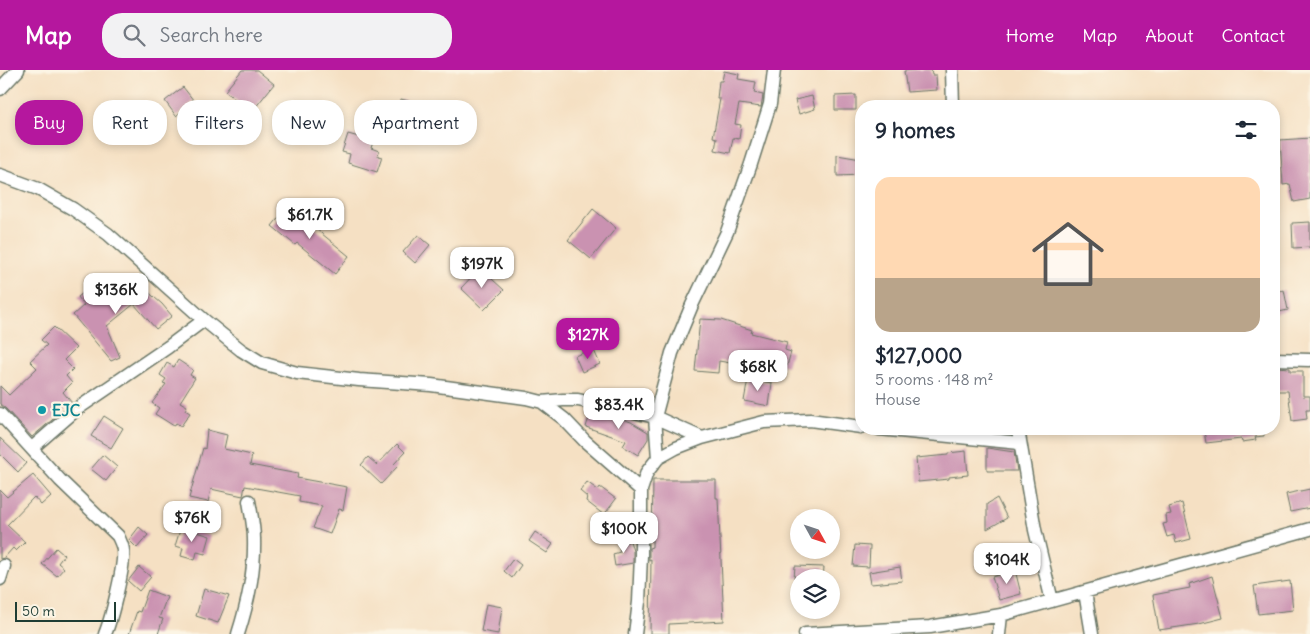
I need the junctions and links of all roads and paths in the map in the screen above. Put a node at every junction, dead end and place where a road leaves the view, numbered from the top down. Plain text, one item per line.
1 (18, 70) edge
2 (774, 70) edge
3 (952, 70) edge
4 (0, 89) edge
5 (953, 100) edge
6 (0, 176) edge
7 (204, 320) junction
8 (1280, 359) edge
9 (1310, 360) edge
10 (542, 402) junction
11 (0, 414) edge
12 (655, 417) junction
13 (855, 426) edge
14 (939, 435) edge
15 (1019, 435) edge
16 (702, 438) junction
17 (1020, 443) junction
18 (32, 448) junction
19 (658, 458) junction
20 (642, 490) junction
21 (249, 501) dead end
22 (1310, 529) edge
23 (4, 566) dead end
24 (0, 579) edge
25 (1085, 592) junction
26 (1052, 601) junction
27 (1002, 615) junction
28 (105, 634) edge
29 (238, 634) edge
30 (635, 634) edge
31 (805, 634) edge
32 (998, 634) edge
33 (1092, 634) edge

1 - 4 street
2 - 12 street
3 - 5 street
6 - 7 street
7 - 10 street
7 - 18 street
8 - 9 street
10 - 12 street
10 - 20 street
11 - 18 street
12 - 16 street
12 - 19 street
13 - 16 street
14 - 17 street
15 - 17 street
16 - 19 street
17 - 26 street
18 - 28 street
19 - 20 street
20 - 30 street
21 - 29 street
22 - 25 street
23 - 24 street
25 - 26 street
25 - 33 street
26 - 27 street
27 - 31 street
27 - 32 street

